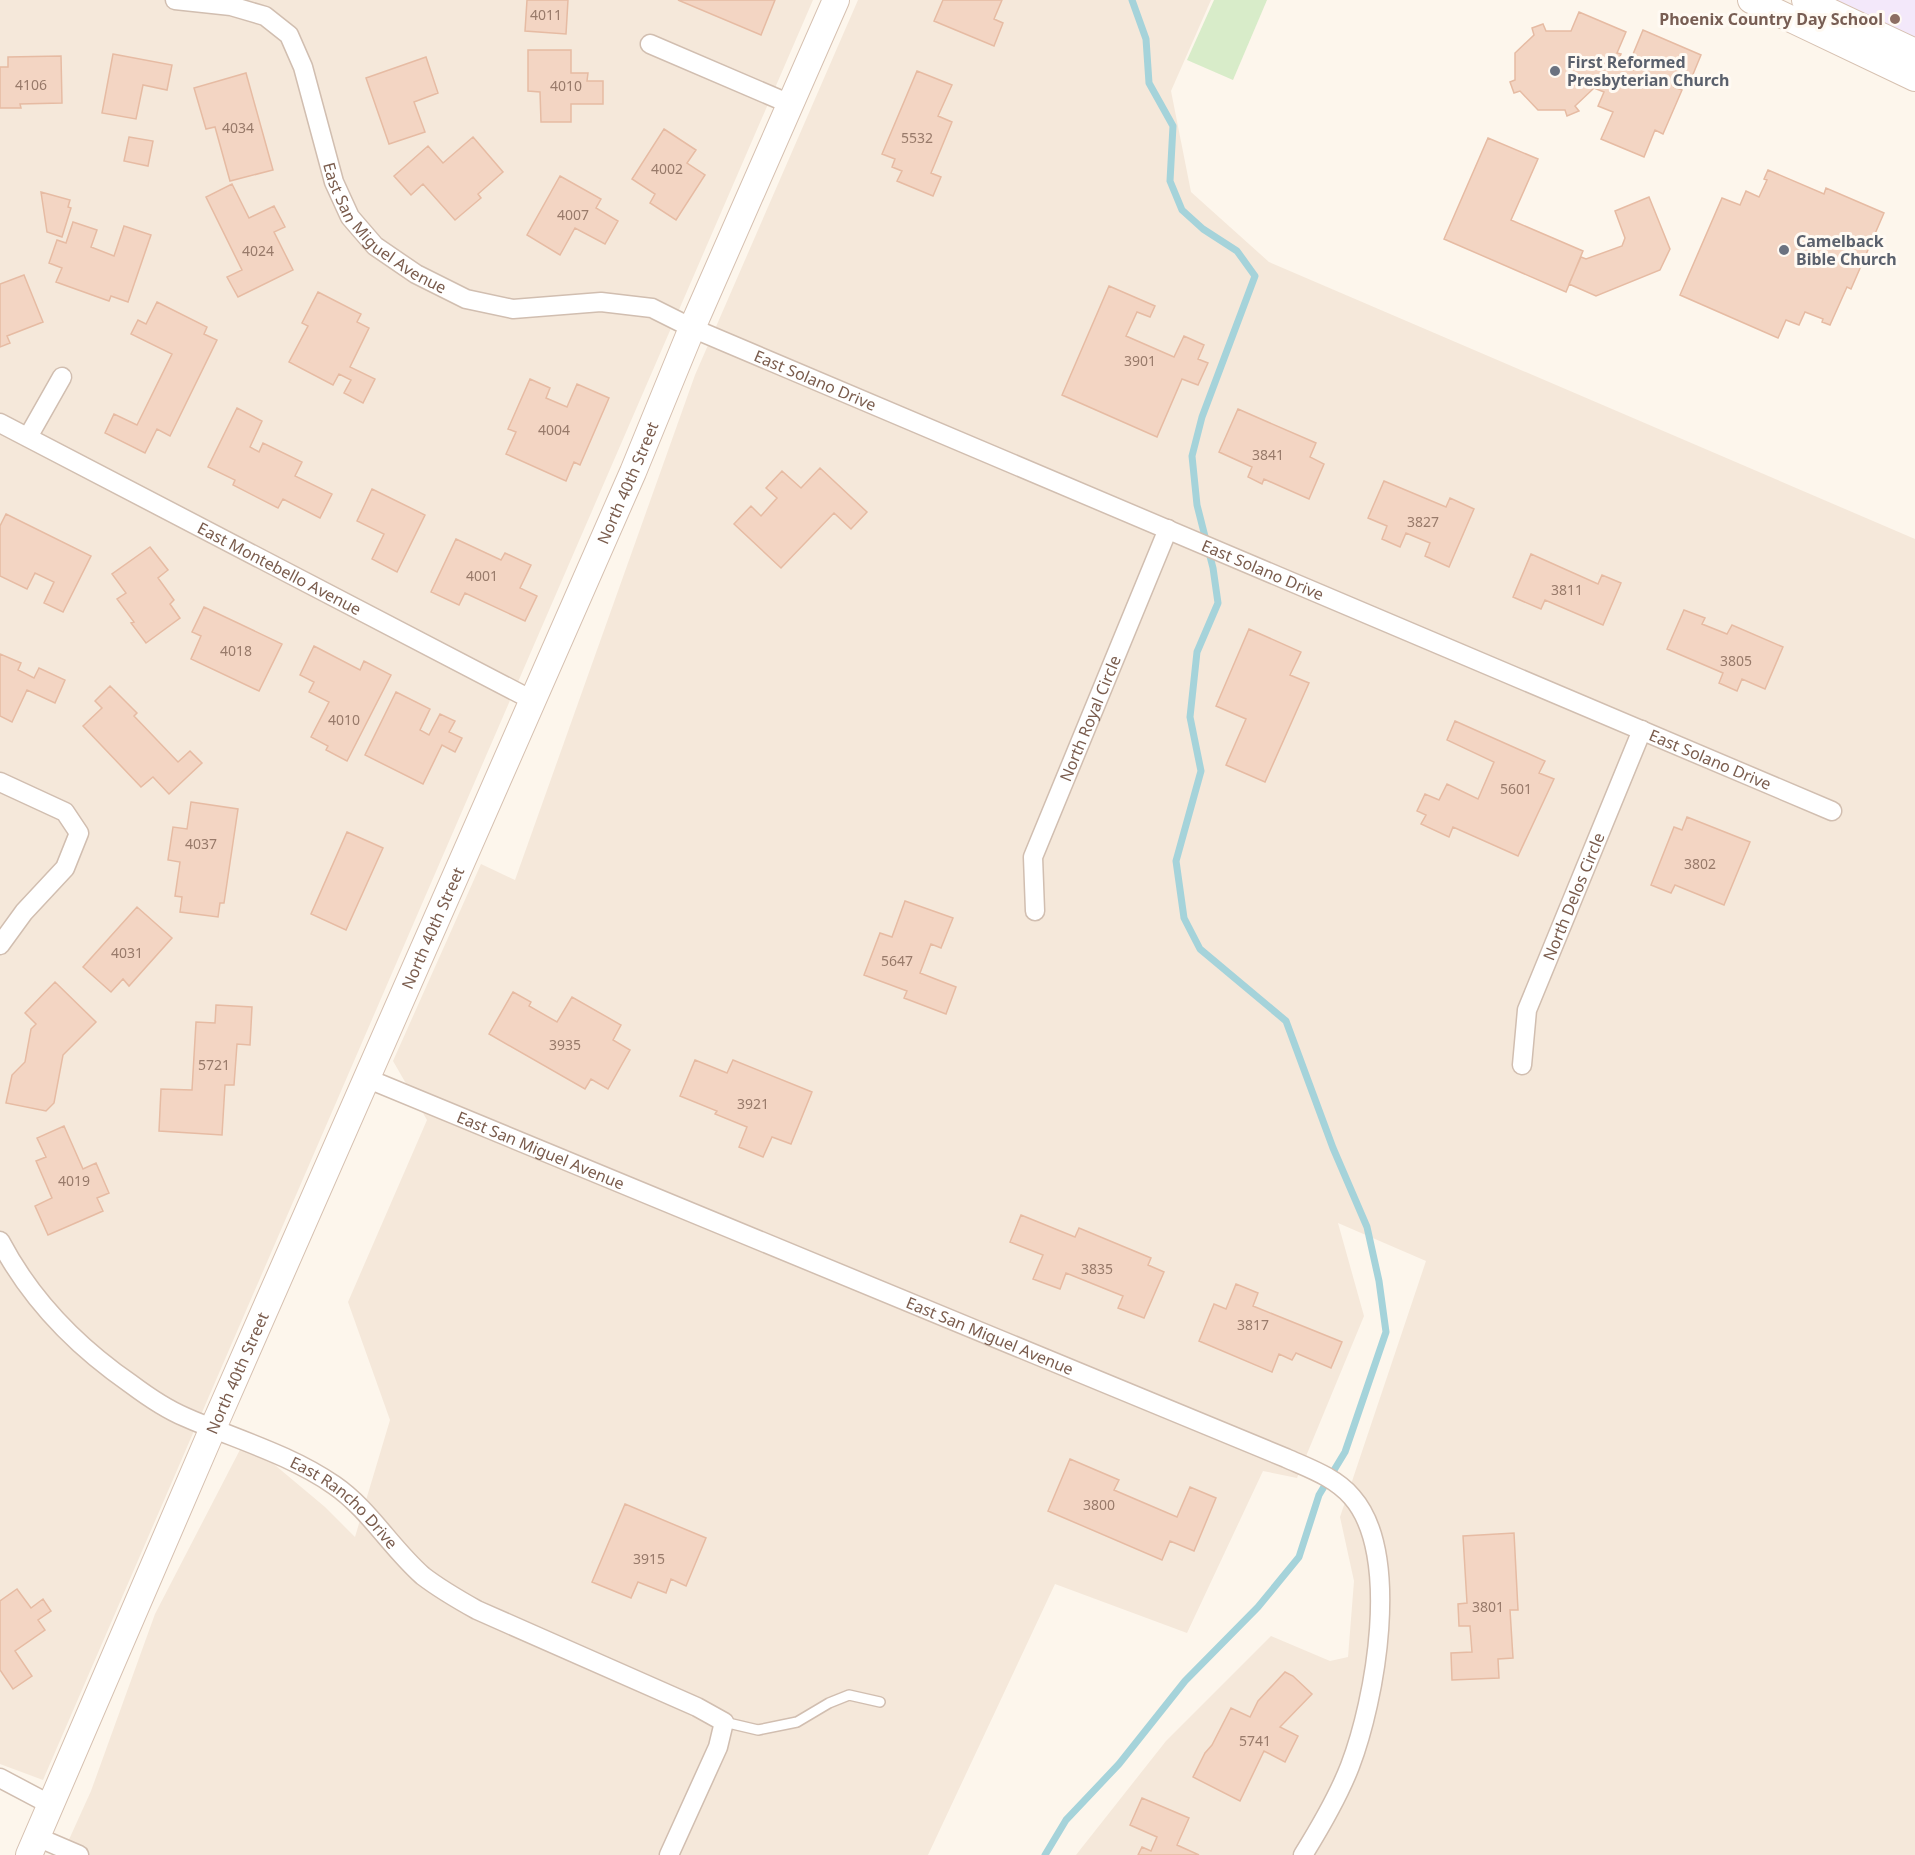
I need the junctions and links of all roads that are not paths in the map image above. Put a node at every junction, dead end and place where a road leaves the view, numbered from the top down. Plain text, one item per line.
1 (176, 0) edge
2 (836, 0) edge
3 (1751, 0) edge
4 (1805, 0) edge
5 (650, 44) dead end
6 (1915, 52) edge
7 (1915, 78) edge
8 (790, 104) junction
9 (693, 328) junction
10 (62, 377) dead end
11 (0, 423) edge
12 (27, 438) junction
13 (1168, 529) junction
14 (532, 700) junction
15 (1642, 730) junction
16 (0, 782) edge
17 (1832, 811) dead end
18 (1035, 911) dead end
19 (0, 945) edge
20 (1522, 1065) dead end
21 (366, 1078) junction
22 (0, 1240) edge
23 (213, 1428) junction
24 (880, 1702) dead end
25 (724, 1722) junction
26 (0, 1778) edge
27 (51, 1805) junction
28 (33, 1846) edge
29 (79, 1855) edge
30 (669, 1855) edge
31 (1304, 1855) edge

1 - 9 street, East San Miguel Avenue
2 - 8 street, North 40th Street
3 - 7 street
4 - 6 street
5 - 8 street
8 - 9 street, North 40th Street
9 - 13 street, East Solano Drive
9 - 14 street, North 40th Street
10 - 12 street
11 - 12 street, East Montebello Avenue
12 - 14 street, East Montebello Avenue
13 - 15 street, East Solano Drive
13 - 18 street, North Royal Circle
14 - 21 street, North 40th Street
15 - 17 street, East Solano Drive
15 - 20 street, North Delos Circle
16 - 19 street
21 - 23 street, North 40th Street
21 - 31 street, East San Miguel Avenue
22 - 23 street, East Rancho Drive
23 - 25 street, East Rancho Drive
23 - 27 street, North 40th Street
24 - 25 lane
25 - 30 street
26 - 27 street
27 - 28 street, North 40th Street
28 - 29 street

